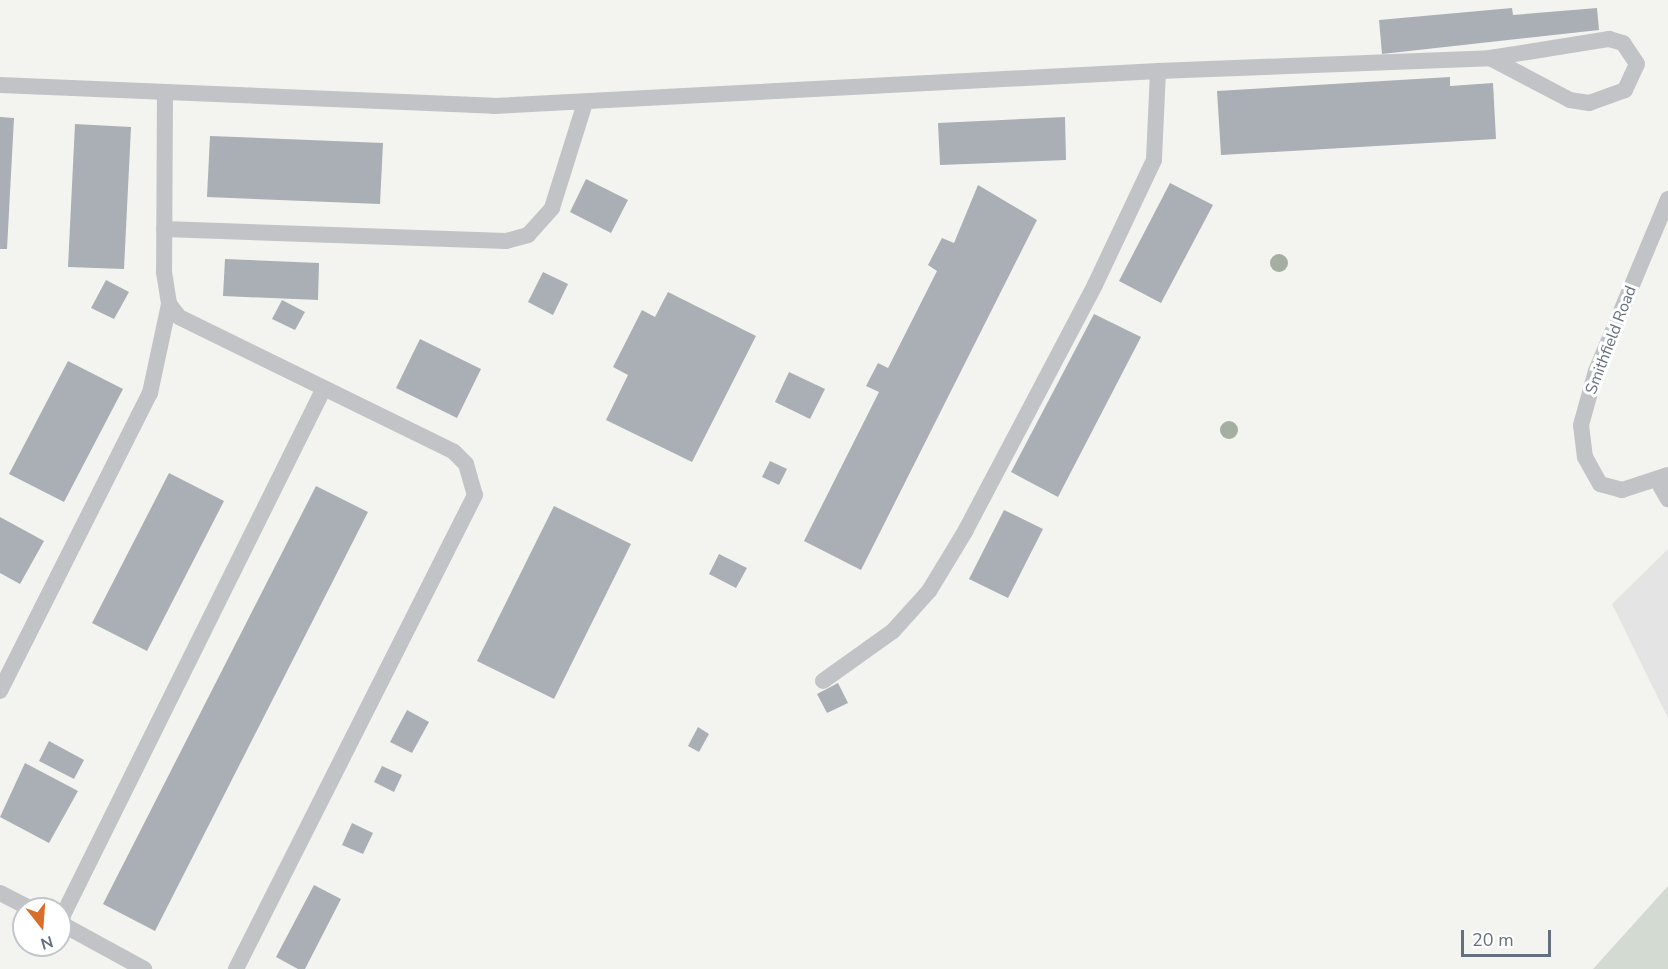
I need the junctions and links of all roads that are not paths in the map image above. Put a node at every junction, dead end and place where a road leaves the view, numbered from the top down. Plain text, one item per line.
1 (1490, 58) junction
2 (1158, 70) junction
3 (0, 85) edge
4 (165, 92) junction
5 (585, 103) junction
6 (1668, 199) edge
7 (164, 229) junction
8 (169, 304) junction
9 (323, 390) junction
10 (1663, 478) edge
11 (1668, 499) edge
12 (823, 681) dead end
13 (0, 691) edge
14 (72, 898) edge
15 (72, 929) edge
16 (144, 969) edge
17 (236, 969) edge

1 - 1 lane
1 - 2 lane
2 - 5 lane
2 - 12 lane
3 - 4 lane
4 - 5 lane
4 - 7 lane
5 - 7 lane
6 - 10 lane, Smithfield Road
7 - 8 lane
8 - 9 lane
8 - 13 lane
9 - 14 lane
9 - 17 lane
10 - 11 lane
15 - 16 lane

